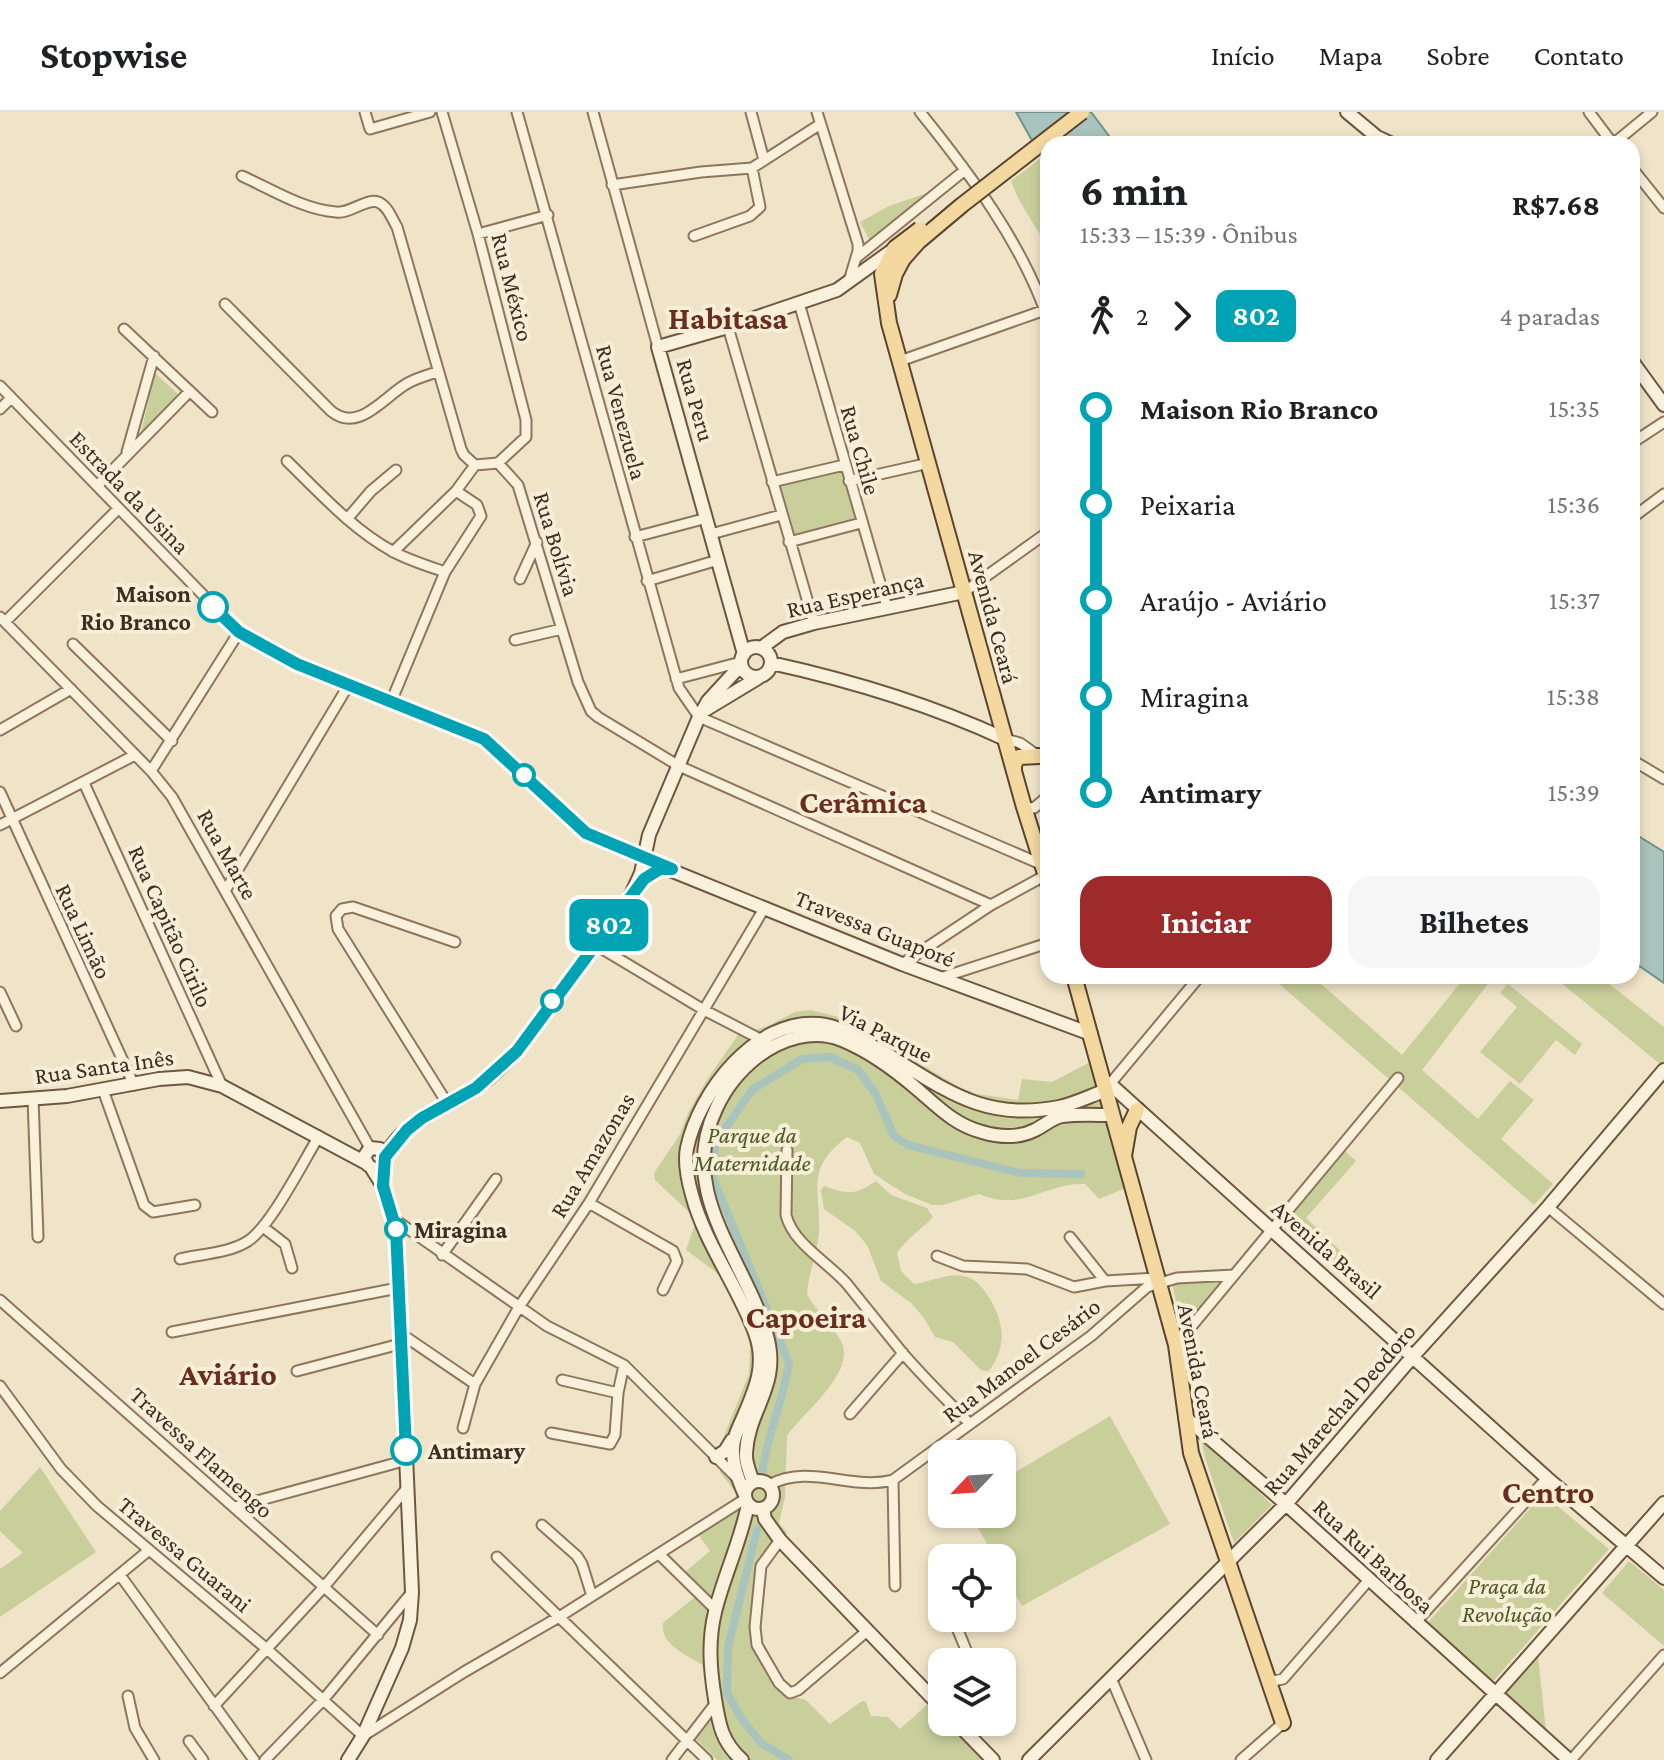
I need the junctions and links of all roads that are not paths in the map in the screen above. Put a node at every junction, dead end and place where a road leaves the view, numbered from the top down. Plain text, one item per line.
1 (365, 112) edge
2 (430, 112) edge
3 (442, 112) edge
4 (517, 112) edge
5 (593, 112) edge
6 (751, 112) edge
7 (817, 112) edge
8 (920, 112) edge
9 (1067, 112) edge
10 (1082, 112) edge
11 (1347, 112) edge
12 (1589, 112) edge
13 (1652, 112) edge
14 (819, 125) junction
15 (1051, 136) edge
16 (1376, 136) edge
17 (1607, 136) edge
18 (1623, 136) edge
19 (1040, 145) edge
20 (764, 160) junction
21 (752, 168) junction
22 (965, 170) junction
23 (242, 176) dead end
24 (1640, 178) edge
25 (612, 185) junction
26 (1664, 208) edge
27 (548, 215) junction
28 (478, 234) junction
29 (694, 236) dead end
30 (899, 254) junction
31 (856, 258) junction
32 (848, 284) junction
33 (1040, 302) edge
34 (799, 303) junction
35 (225, 304) dead end
36 (887, 312) junction
37 (1040, 317) edge
38 (728, 327) junction
39 (124, 329) dead end
40 (658, 347) junction
41 (154, 356) junction
42 (900, 361) junction
43 (437, 372) junction
44 (1640, 372) edge
45 (0, 386) edge
46 (190, 391) junction
47 (11, 398) junction
48 (1664, 405) edge
49 (0, 409) edge
50 (212, 412) dead end
51 (1664, 422) edge
52 (1640, 438) edge
53 (126, 455) junction
54 (287, 461) dead end
55 (498, 463) junction
56 (929, 463) junction
57 (475, 465) junction
58 (844, 465) junction
59 (396, 470) dead end
60 (849, 481) junction
61 (772, 482) junction
62 (97, 486) junction
63 (456, 491) junction
64 (1664, 494) edge
65 (118, 509) junction
66 (1640, 512) edge
67 (781, 515) junction
68 (707, 518) junction
69 (347, 519) junction
70 (861, 523) junction
71 (711, 534) junction
72 (635, 537) junction
73 (1040, 538) edge
74 (537, 542) junction
75 (789, 542) junction
76 (393, 552) junction
77 (718, 560) junction
78 (445, 572) junction
79 (520, 579) dead end
80 (647, 581) junction
81 (964, 592) junction
82 (887, 607) junction
83 (2, 620) edge
84 (814, 623) junction
85 (562, 629) junction
86 (239, 632) junction
87 (515, 640) dead end
88 (73, 644) dead end
89 (761, 648) junction
90 (742, 660) junction
91 (771, 663) junction
92 (758, 678) junction
93 (676, 679) junction
94 (348, 686) junction
95 (71, 689) junction
96 (391, 702) junction
97 (702, 714) junction
98 (0, 730) edge
99 (1005, 739) junction
100 (172, 741) junction
101 (135, 755) junction
102 (1040, 757) edge
103 (1040, 760) edge
104 (1640, 765) edge
105 (679, 766) junction
106 (1014, 770) junction
107 (151, 771) junction
108 (1664, 779) edge
109 (84, 783) junction
110 (0, 792) edge
111 (1040, 803) edge
112 (1024, 807) junction
113 (11, 819) junction
114 (0, 825) edge
115 (1040, 856) edge
116 (643, 859) junction
117 (672, 869) junction
118 (1040, 871) edge
119 (1040, 877) edge
120 (225, 891) junction
121 (629, 899) junction
122 (991, 905) junction
123 (765, 907) junction
124 (455, 942) dead end
125 (594, 944) junction
126 (1040, 946) edge
127 (902, 964) junction
128 (940, 978) junction
129 (1076, 984) edge
130 (1193, 984) edge
131 (0, 992) edge
132 (704, 1010) junction
133 (16, 1026) dead end
134 (1091, 1034) junction
135 (767, 1043) junction
136 (1664, 1070) edge
137 (1398, 1078) dead end
138 (134, 1085) junction
139 (222, 1086) junction
140 (1108, 1087) junction
141 (103, 1090) junction
142 (33, 1098) junction
143 (0, 1101) edge
144 (447, 1103) junction
145 (1029, 1110) junction
146 (1137, 1110) junction
147 (1111, 1115) junction
148 (407, 1130) junction
149 (1033, 1131) junction
150 (319, 1136) junction
151 (342, 1148) junction
152 (371, 1148) junction
153 (787, 1150) dead end
154 (1123, 1160) junction
155 (376, 1163) junction
156 (496, 1179) dead end
157 (589, 1203) junction
158 (195, 1205) dead end
159 (1548, 1207) junction
160 (394, 1219) junction
161 (263, 1227) junction
162 (1271, 1230) junction
163 (38, 1237) dead end
164 (1070, 1237) dead end
165 (442, 1255) junction
166 (937, 1256) dead end
167 (180, 1259) dead end
168 (292, 1268) dead end
169 (1234, 1275) junction
170 (1158, 1280) junction
171 (1105, 1281) junction
172 (398, 1288) junction
173 (663, 1290) dead end
174 (0, 1300) edge
175 (1664, 1304) edge
176 (519, 1307) junction
177 (172, 1332) dead end
178 (400, 1338) junction
179 (1176, 1345) junction
180 (903, 1353) junction
181 (1414, 1355) junction
182 (624, 1365) junction
183 (297, 1371) dead end
184 (562, 1380) dead end
185 (475, 1384) junction
186 (0, 1386) edge
187 (618, 1393) junction
188 (850, 1414) dead end
189 (1185, 1417) junction
190 (969, 1423) junction
191 (463, 1428) dead end
192 (551, 1433) dead end
193 (734, 1438) junction
194 (716, 1457) junction
195 (407, 1460) junction
196 (737, 1478) junction
197 (1547, 1478) junction
198 (893, 1480) junction
199 (753, 1482) junction
200 (769, 1485) junction
201 (408, 1487) junction
202 (746, 1499) junction
203 (1664, 1503) edge
204 (1286, 1504) junction
205 (235, 1507) junction
206 (763, 1509) junction
207 (542, 1525) dead end
208 (780, 1540) junction
209 (1625, 1545) junction
210 (148, 1551) junction
211 (659, 1554) junction
212 (497, 1557) dead end
213 (1229, 1562) junction
214 (120, 1575) junction
215 (1664, 1578) edge
216 (1368, 1581) junction
217 (895, 1586) dead end
218 (323, 1588) junction
219 (412, 1592) junction
220 (592, 1596) junction
221 (716, 1610) junction
222 (559, 1617) junction
223 (1415, 1623) junction
224 (867, 1631) junction
225 (378, 1635) junction
226 (268, 1650) junction
227 (1664, 1655) edge
228 (1265, 1672) junction
229 (0, 1673) edge
230 (1111, 1678) junction
231 (928, 1694) edge
232 (1494, 1694) junction
233 (128, 1696) dead end
234 (324, 1699) junction
235 (715, 1704) junction
236 (214, 1706) junction
237 (1283, 1723) joint
238 (363, 1736) junction
239 (971, 1736) edge
240 (189, 1741) dead end
241 (685, 1741) junction
242 (1144, 1756) edge
243 (154, 1760) edge
244 (203, 1760) edge
245 (254, 1760) edge
246 (265, 1760) edge
247 (348, 1760) edge
248 (672, 1760) edge
249 (707, 1760) edge
250 (742, 1760) edge
251 (993, 1760) edge
252 (1029, 1760) edge
253 (1133, 1760) edge
254 (1241, 1760) edge
255 (1437, 1760) edge
256 (1570, 1760) edge

1 - 2 street
3 - 28 street, Rua México
4 - 27 street, Rua Venezuela
5 - 25 street, Rua Peru
6 - 20 street
7 - 14 street
8 - 22 street
9 - 30 main road, bridge
10 - 15 main road, bridge
11 - 16 street
12 - 17 street
13 - 18 street
14 - 20 street
14 - 31 street
19 - 30 main road, bridge
20 - 21 street
21 - 25 street
21 - 29 street
22 - 31 street
22 - 33 street
23 - 43 street
24 - 26 street
25 - 40 street, Rua Peru
27 - 28 street
27 - 72 street, Rua Venezuela
28 - 55 street, Rua México
30 - 32 street
30 - 36 main road
30 - 36 main road, Avenida Ceará
31 - 32 street
32 - 34 street
34 - 38 street
34 - 58 street, Rua Chile
35 - 43 street
36 - 42 main road, Avenida Ceará
37 - 42 street
38 - 40 street
38 - 61 street
39 - 41 street
40 - 68 street, Rua Peru
41 - 46 street
41 - 53 street
42 - 56 main road, Avenida Ceará
43 - 57 street
44 - 48 street
45 - 47 street, Estrada da Usina
46 - 50 street
46 - 53 street
47 - 49 street
47 - 62 street, Estrada da Usina
51 - 52 street
53 - 62 street
54 - 69 street
55 - 57 street
55 - 74 street, Rua Bolívia
56 - 60 street
56 - 81 main road, Avenida Ceará
57 - 63 street
58 - 60 street, Rua Chile
58 - 61 street
59 - 69 street
60 - 70 street, Rua Chile
61 - 67 street
62 - 65 street, Estrada da Usina
63 - 76 street
63 - 78 street
64 - 66 street
65 - 83 street
65 - 86 street, Estrada da Usina
67 - 71 street
67 - 75 street
68 - 71 street, Rua Peru
68 - 72 street
69 - 76 street
70 - 75 street
70 - 82 street, Rua Chile
71 - 77 street, Rua Peru
72 - 80 street, Rua Venezuela
73 - 81 street
74 - 79 street
74 - 85 street, Rua Bolívia
75 - 84 street
76 - 78 street
77 - 80 street
77 - 90 street, Rua Peru
78 - 96 street
80 - 93 street, Rua Venezuela
81 - 82 street, Rua Esperança
81 - 99 main road, Avenida Ceará
82 - 84 street, Rua Esperança
83 - 95 street, Rua Marte
84 - 89 street, Rua Esperança
85 - 87 street
85 - 105 street, Rua Bolívia
86 - 94 street, Estrada da Usina
86 - 100 street
88 - 100 street
89 - 90 street
89 - 91 street
90 - 92 street
90 - 93 street
90 - 97 street
91 - 92 street
91 - 99 street
92 - 97 street
93 - 97 street, Rua Venezuela
94 - 96 street, Estrada da Usina
94 - 120 street
95 - 98 street
95 - 101 street, Rua Marte
96 - 116 street, Estrada da Usina
97 - 105 street
97 - 118 street
99 - 102 street
99 - 106 main road, Avenida Ceará
100 - 107 street
101 - 107 street, Rua Marte
101 - 109 street
103 - 106 main road
104 - 108 street
105 - 116 street
105 - 122 street, Rua Bolívia
106 - 112 main road, Avenida Ceará
107 - 120 street, Rua Marte
109 - 113 street
109 - 139 street, Rua Capitão Cirilo
110 - 113 street, Rua Limão
111 - 112 street
112 - 115 main road, Avenida Ceará
113 - 114 street
113 - 138 street, Rua Limão
116 - 117 street, Travessa Guaporé
116 - 121 street
117 - 121 street
117 - 123 street, Travessa Guaporé
119 - 122 street
120 - 152 street, Rua Marte
121 - 125 street
122 - 127 street
123 - 127 street, Travessa Guaporé
123 - 132 street, Rua Amazonas
124 - 144 street
125 - 132 street
125 - 144 street
126 - 128 street
127 - 128 street, Travessa Guaporé
128 - 134 street, Travessa Guaporé
129 - 134 main road, Avenida Ceará
130 - 140 street
131 - 133 street
132 - 135 street
132 - 157 street, Rua Amazonas
134 - 140 main road, Avenida Ceará
135 - 145 street, Via Parque
135 - 149 street, Via Parque
135 - 193 street, Via Parque
135 - 199 street, Via Parque
136 - 159 street, Rua Marechal Deodoro
137 - 162 street
138 - 139 street, Rua Santa Inês
138 - 141 street, Rua Santa Inês
139 - 150 street, Rua Santa Inês
140 - 145 street, Via Parque
140 - 146 street, Avenida Brasil
140 - 147 main road, Avenida Ceará
141 - 142 street, Rua Santa Inês
141 - 158 street
142 - 143 street, Rua Santa Inês
142 - 163 street
144 - 148 street
145 - 149 street
146 - 154 main road
146 - 162 street, Avenida Brasil
147 - 149 street, Via Parque
147 - 154 main road, Avenida Ceará
148 - 152 street
148 - 155 street
150 - 151 street, Rua Santa Inês
150 - 161 street
151 - 152 street, Rua Santa Inês
151 - 155 street, Rua Santa Inês
152 - 155 street
152 - 155 street
153 - 180 street
154 - 170 main road, Avenida Ceará
155 - 160 street
156 - 165 street
157 - 173 street
157 - 176 street, Rua Amazonas
159 - 175 street
159 - 181 street, Rua Marechal Deodoro
160 - 165 street
160 - 172 street
161 - 167 street
161 - 168 street
162 - 169 street
162 - 181 street, Avenida Brasil
164 - 171 street
165 - 176 street
166 - 171 street
169 - 170 street
169 - 179 street
170 - 171 street
170 - 179 main road, Avenida Ceará
170 - 190 street, Rua Manoel Cesário
172 - 177 street
172 - 178 street
174 - 205 street, Travessa Flamengo
176 - 182 street
176 - 185 street, Rua Amazonas
178 - 183 street
178 - 185 street
178 - 195 street
179 - 189 main road, Avenida Ceará
180 - 188 street
180 - 190 street
181 - 197 street, Avenida Brasil
181 - 204 street, Rua Marechal Deodoro
182 - 187 street
182 - 194 street
184 - 187 street
185 - 191 street, Rua Amazonas
186 - 210 street, Travessa Guarani
187 - 192 street
189 - 204 street, Rua Rui Barbosa
189 - 213 main road, Avenida Ceará
190 - 198 street, Rua Manoel Cesário
193 - 194 street
193 - 196 street, Via Parque
194 - 196 street
195 - 201 street
195 - 205 street
196 - 199 street
196 - 202 street, Via Parque
197 - 209 street, Avenida Brasil
197 - 223 street
198 - 200 street
198 - 217 street
199 - 200 street
199 - 202 street
200 - 206 street
201 - 218 street
201 - 219 street
202 - 206 street
202 - 211 street
202 - 221 street
203 - 209 street
204 - 213 street, Rua Marechal Deodoro
204 - 216 street, Rua Rui Barbosa
205 - 218 street, Travessa Flamengo
206 - 208 street
207 - 220 street
208 - 224 street
208 - 224 street
209 - 215 street, Avenida Brasil
209 - 232 street
210 - 214 street
210 - 226 street, Travessa Guarani
211 - 220 street
211 - 221 street
212 - 222 street
213 - 228 main road, Avenida Ceará
213 - 230 street, Rua Marechal Deodoro
214 - 229 street
214 - 236 street
216 - 223 street, Rua Rui Barbosa
216 - 228 street
218 - 225 street, Travessa Flamengo
218 - 226 street
219 - 225 street
219 - 238 street
220 - 222 street
221 - 235 street
222 - 238 street
222 - 241 street
223 - 232 street, Rua Rui Barbosa
224 - 231 street
225 - 234 street
226 - 234 street, Travessa Guarani
226 - 236 street
227 - 256 street
228 - 237 main road, Avenida Ceará
230 - 242 street
230 - 252 street, Rua Marechal Deodoro
232 - 255 street
232 - 256 street, Rua Rui Barbosa
233 - 243 street
234 - 238 street, Travessa Guarani
234 - 246 street
235 - 241 street
235 - 250 street
236 - 245 street
237 - 254 street
238 - 247 street
239 - 251 street
240 - 244 street
241 - 248 street
241 - 249 street
242 - 253 street

